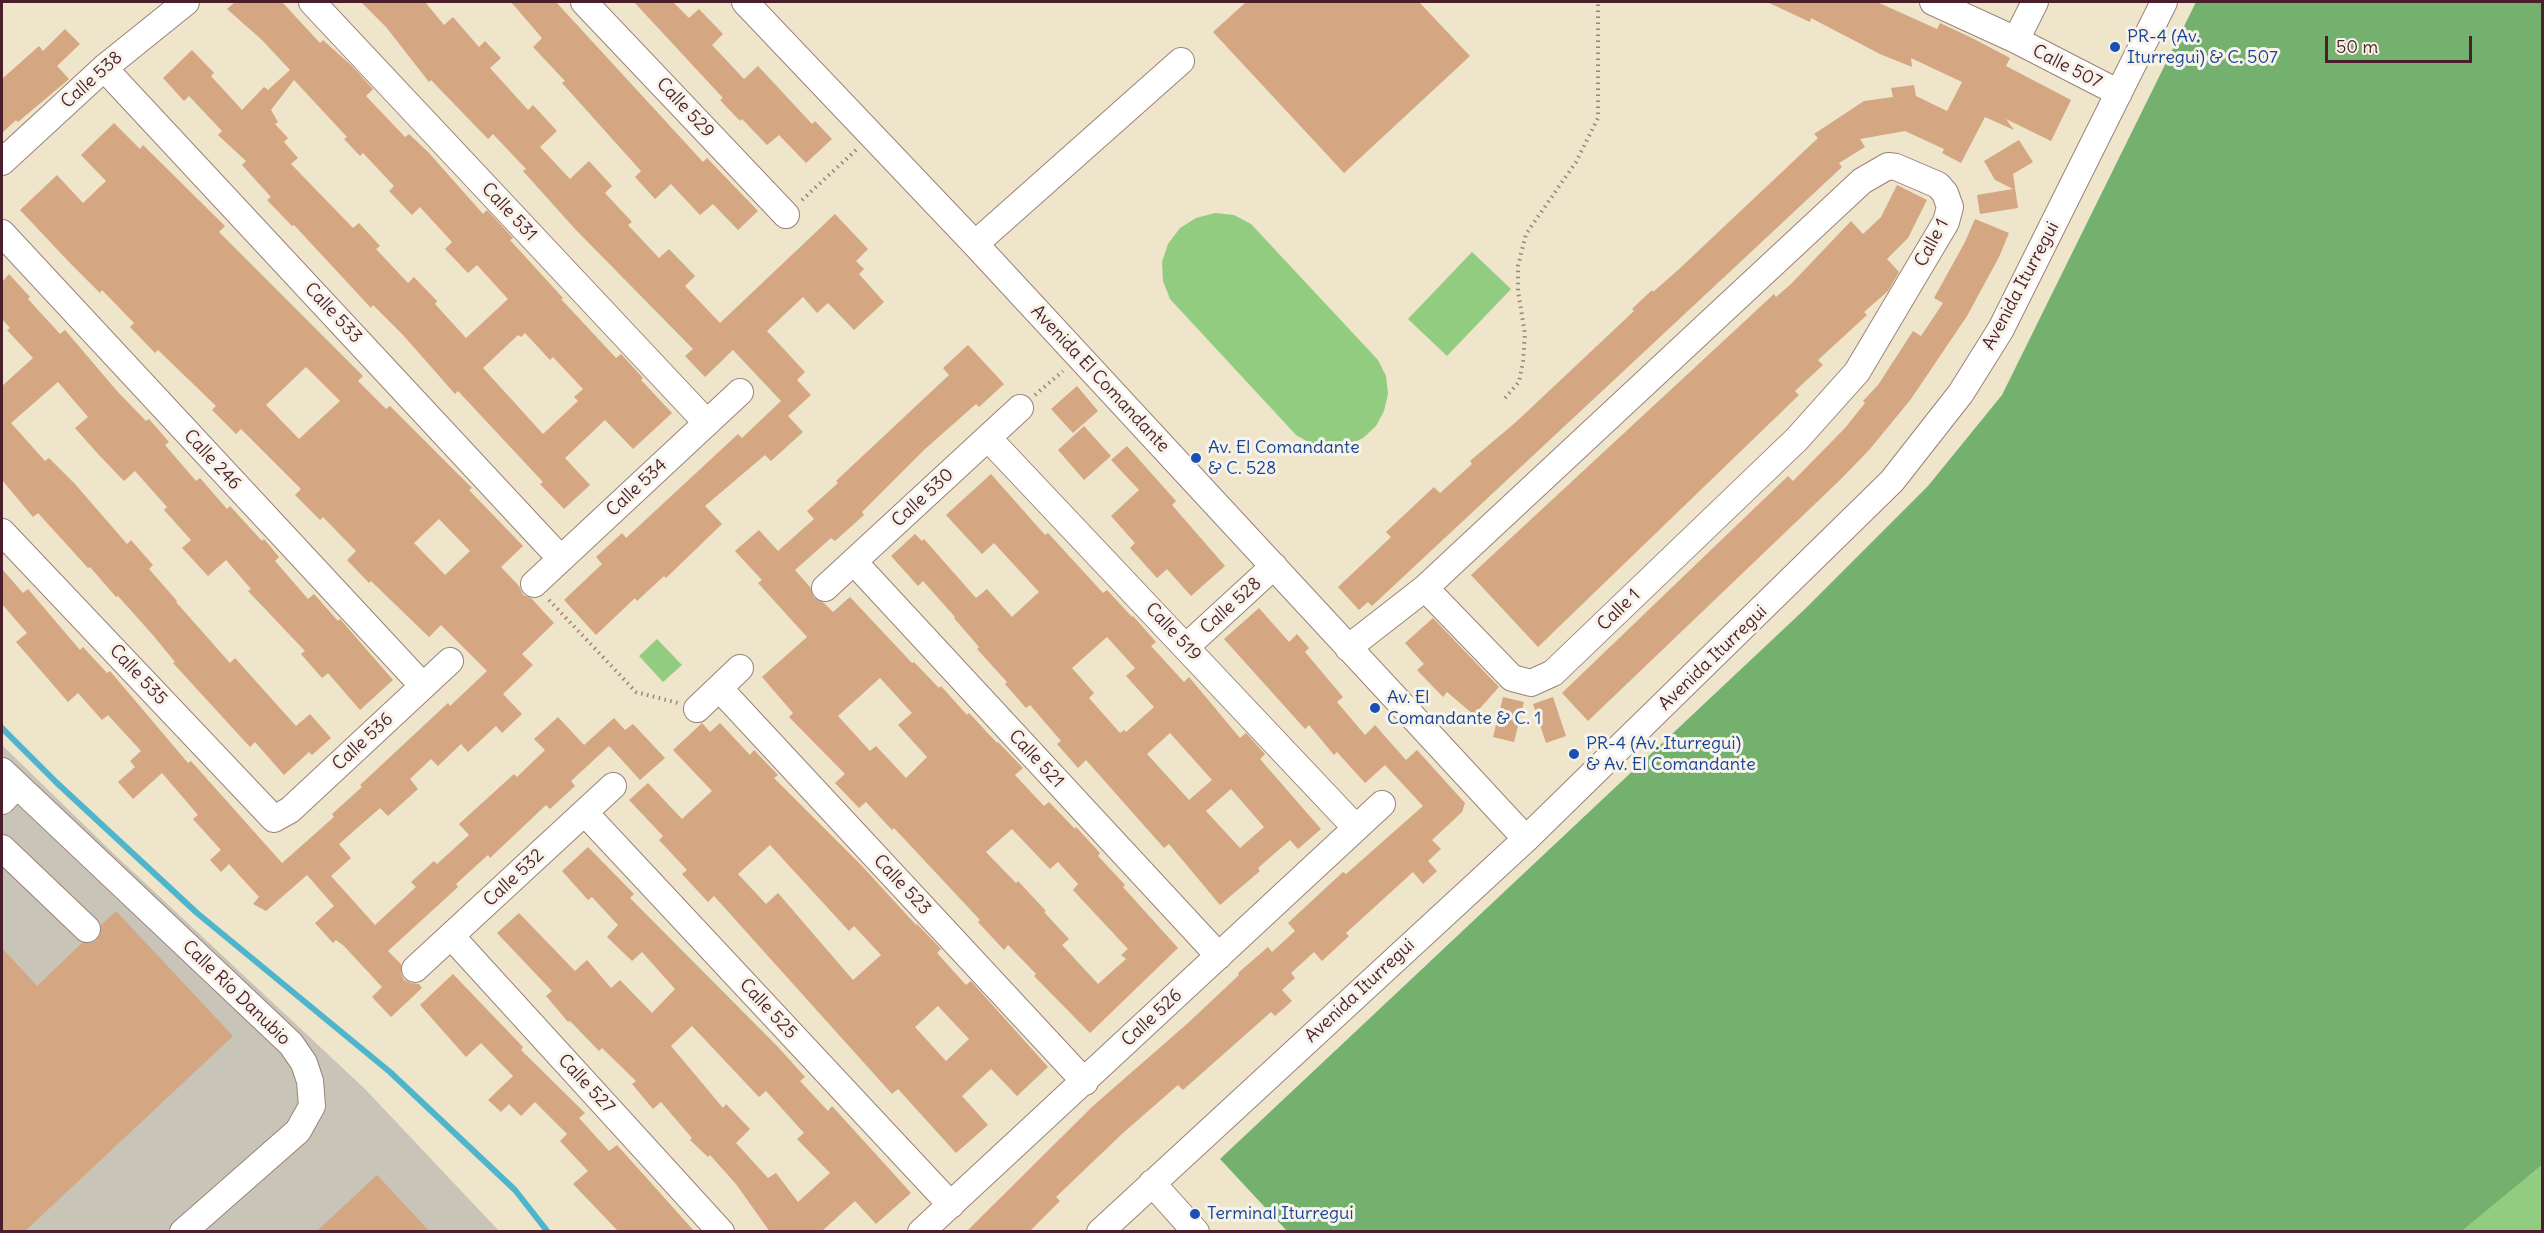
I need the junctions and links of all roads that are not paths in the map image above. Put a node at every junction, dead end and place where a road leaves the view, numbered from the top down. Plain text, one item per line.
1 (186, 2) edge
2 (312, 2) edge
3 (584, 2) edge
4 (745, 2) edge
5 (1933, 2) edge
6 (2035, 2) edge
7 (2164, 2) edge
8 (2016, 40) junction
9 (1181, 60) dead end
10 (104, 68) junction
11 (2119, 93) junction
12 (2, 162) edge
13 (786, 215) road end
14 (2, 233) edge
15 (975, 244) junction
16 (740, 392) dead end
17 (1020, 408) road end
18 (707, 423) junction
19 (988, 438) junction
20 (2, 532) edge
21 (561, 559) junction
22 (854, 562) junction
23 (1274, 567) junction
24 (534, 584) road end
25 (825, 588) dead end
26 (1425, 588) junction
27 (1187, 646) junction
28 (1348, 648) junction
29 (450, 661) dead end
30 (740, 668) dead end
31 (423, 686) junction
32 (719, 688) junction
33 (697, 709) road end
34 (7, 786) edge
35 (613, 786) dead end
36 (1382, 804) dead end
37 (585, 813) junction
38 (274, 819) joint
39 (1356, 828) junction
40 (1526, 839) junction
41 (2, 848) edge
42 (87, 929) dead end
43 (451, 936) junction
44 (1219, 956) junction
45 (415, 969) dead end
46 (1085, 1082) junction
47 (1152, 1183) junction
48 (951, 1205) junction
49 (183, 1232) edge
50 (721, 1232) edge
51 (921, 1232) edge
52 (1100, 1232) edge
53 (1196, 1232) edge

1 - 10 street, Calle 538
2 - 18 street, Calle 531
3 - 13 street, Calle 529
4 - 15 street, Avenida El Comandante
5 - 8 street, Calle 507
6 - 8 street
7 - 11 street, Avenida Iturregui
8 - 11 street, Calle 507
9 - 15 street
10 - 12 street, Calle 538
10 - 21 street, Calle 533
11 - 40 street, Avenida Iturregui
14 - 31 street, Calle 246
15 - 23 street, Avenida El Comandante
16 - 18 street, Calle 534
17 - 19 street, Calle 530
18 - 21 street, Calle 534
19 - 22 street, Calle 530
19 - 27 street, Calle 519
20 - 38 street, Calle 535
21 - 24 street, Calle 534
22 - 25 street, Calle 530
22 - 44 street, Calle 521
23 - 27 street, Calle 528
23 - 28 street, Avenida El Comandante
26 - 26 street, Calle 1
26 - 28 street, Calle 1
27 - 39 street, Calle 519
28 - 40 street, Avenida El Comandante
29 - 31 street, Calle 536
30 - 32 street
31 - 38 street, Calle 536
32 - 33 street
32 - 46 street, Calle 523
34 - 49 street, Calle Río Danubio
35 - 37 street, Calle 532
36 - 39 street, Calle 526
37 - 43 street, Calle 532
37 - 48 street, Calle 525
39 - 44 street, Calle 526
40 - 47 street, Avenida Iturregui
41 - 42 street
43 - 45 street, Calle 532
43 - 50 street, Calle 527
44 - 46 street, Calle 526
46 - 48 street, Calle 526
47 - 52 street, Avenida Iturregui
47 - 53 street
48 - 51 street, Calle 526

